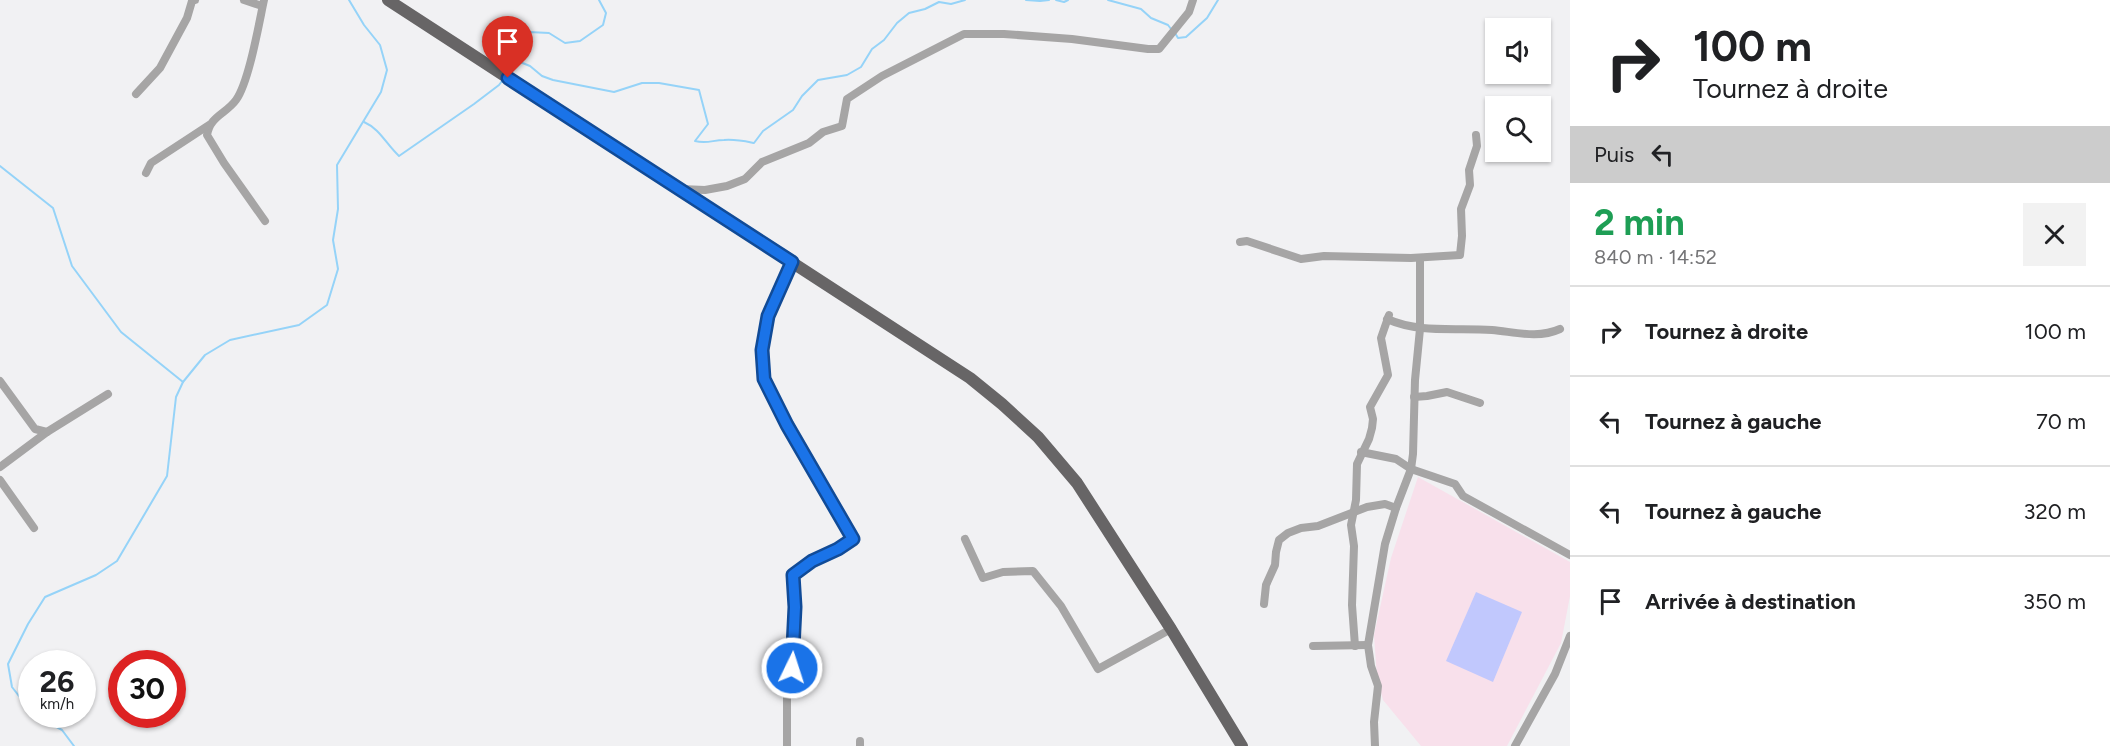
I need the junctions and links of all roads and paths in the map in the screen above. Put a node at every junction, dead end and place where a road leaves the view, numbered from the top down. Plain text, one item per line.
1 (195, 0) edge
2 (244, 0) edge
3 (388, 0) edge
4 (1193, 0) edge
5 (263, 3) edge
6 (136, 94) dead end
7 (209, 125) junction
8 (1476, 135) dead end
9 (146, 173) dead end
10 (679, 189) junction
11 (265, 221) dead end
12 (1240, 242) dead end
13 (1420, 258) junction
14 (792, 262) junction
15 (1420, 329) junction
16 (1560, 329) dead end
17 (0, 381) edge
18 (108, 394) dead end
19 (1414, 397) junction
20 (1480, 403) dead end
21 (47, 432) junction
22 (1361, 452) junction
23 (0, 467) edge
24 (1411, 469) junction
25 (0, 480) edge
26 (1396, 508) junction
27 (1353, 511) junction
28 (34, 528) dead end
29 (965, 539) dead end
30 (1570, 555) edge
31 (1264, 604) dead end
32 (1172, 629) junction
33 (1570, 636) edge
34 (1368, 645) junction
35 (1313, 646) dead end
36 (1355, 646) junction
37 (788, 746) edge
38 (1242, 746) edge
39 (1376, 746) edge
40 (1515, 746) edge

1 - 6 street
2 - 5 street
3 - 10 main road
4 - 10 street
5 - 7 street
7 - 9 street
7 - 11 street
8 - 13 street
10 - 14 main road
12 - 13 street
13 - 15 street
14 - 32 main road
14 - 37 street
15 - 16 street
15 - 19 street
15 - 22 street
17 - 21 street
18 - 21 street
19 - 20 street
19 - 24 street
21 - 23 street
22 - 24 street
22 - 27 street
24 - 26 street
24 - 30 street
25 - 28 street
26 - 27 street
26 - 34 street
27 - 31 street
27 - 36 street
29 - 32 street
32 - 38 main road
33 - 40 street
34 - 36 street
34 - 39 street
35 - 36 street

